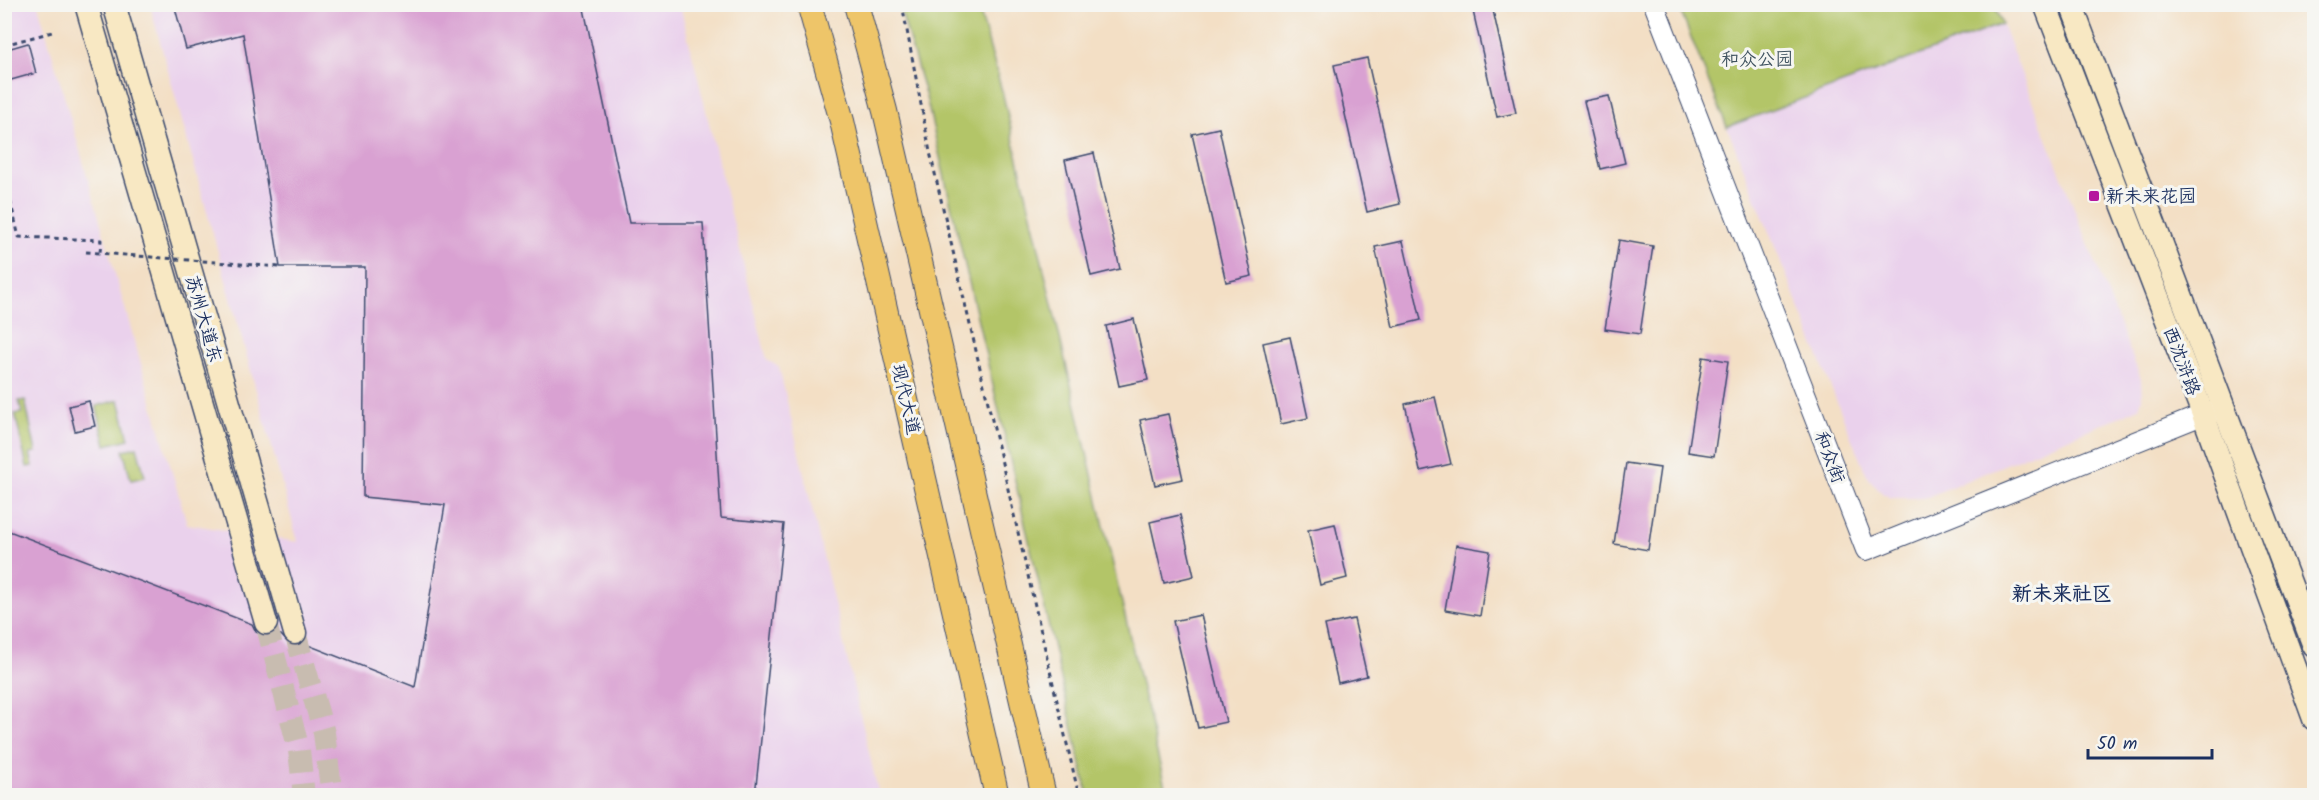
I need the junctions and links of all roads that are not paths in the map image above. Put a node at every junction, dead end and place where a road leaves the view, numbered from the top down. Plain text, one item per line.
1 (86, 4) edge
2 (114, 4) edge
3 (809, 4) edge
4 (856, 4) edge
5 (1654, 4) edge
6 (2045, 4) edge
7 (2071, 4) edge
8 (2225, 406) junction
9 (2203, 414) junction
10 (266, 623) tunnel mouth
11 (295, 633) tunnel mouth
12 (2314, 646) edge
13 (2314, 719) edge
14 (997, 795) edge
15 (1044, 795) edge

1 - 10 main road, 苏州大道东
2 - 11 main road, 苏州大道东
3 - 14 main road, 现代大道
4 - 15 main road
5 - 9 street, 和众街
6 - 9 main road, 西沈浒路
7 - 8 main road, 西沈浒路
8 - 9 street, 和众街
8 - 12 main road, 西沈浒路
9 - 13 main road, 西沈浒路

